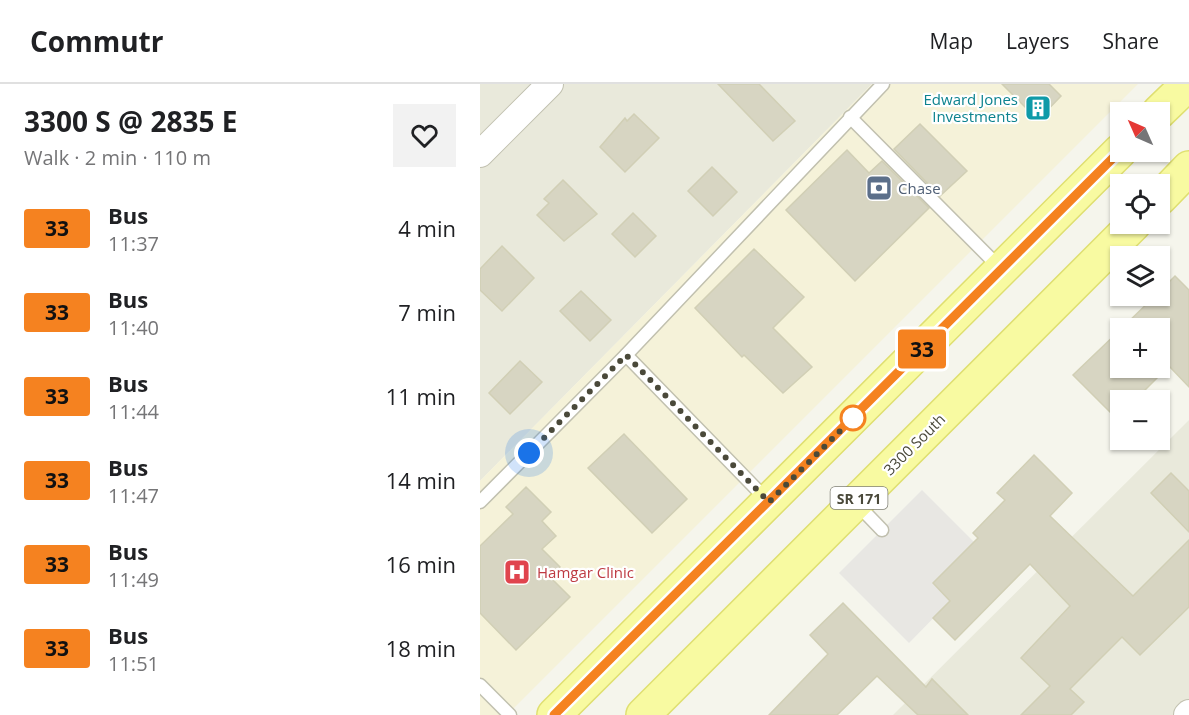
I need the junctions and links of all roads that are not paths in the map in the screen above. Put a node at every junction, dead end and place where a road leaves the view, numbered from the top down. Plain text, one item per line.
1 (550, 84) edge
2 (883, 84) edge
3 (1188, 84) edge
4 (1169, 102) edge
5 (850, 117) junction
6 (480, 154) edge
7 (1110, 161) edge
8 (1189, 168) edge
9 (1170, 188) edge
10 (1124, 234) edge
11 (1002, 270) junction
12 (626, 355) junction
13 (480, 502) edge
14 (769, 502) junction
15 (855, 503) junction
16 (882, 530) dead end
17 (480, 685) edge
18 (510, 715) edge
19 (554, 715) edge
20 (643, 715) edge

1 - 6 street
2 - 5 lane
3 - 4 main road
5 - 11 lane
5 - 12 lane
7 - 11 main road
8 - 9 main road
10 - 15 main road, 3300 South / SR 171
11 - 14 main road
12 - 13 lane
12 - 14 lane
14 - 19 main road
15 - 16 lane
15 - 20 main road, 3300 South / SR 171
17 - 18 lane

